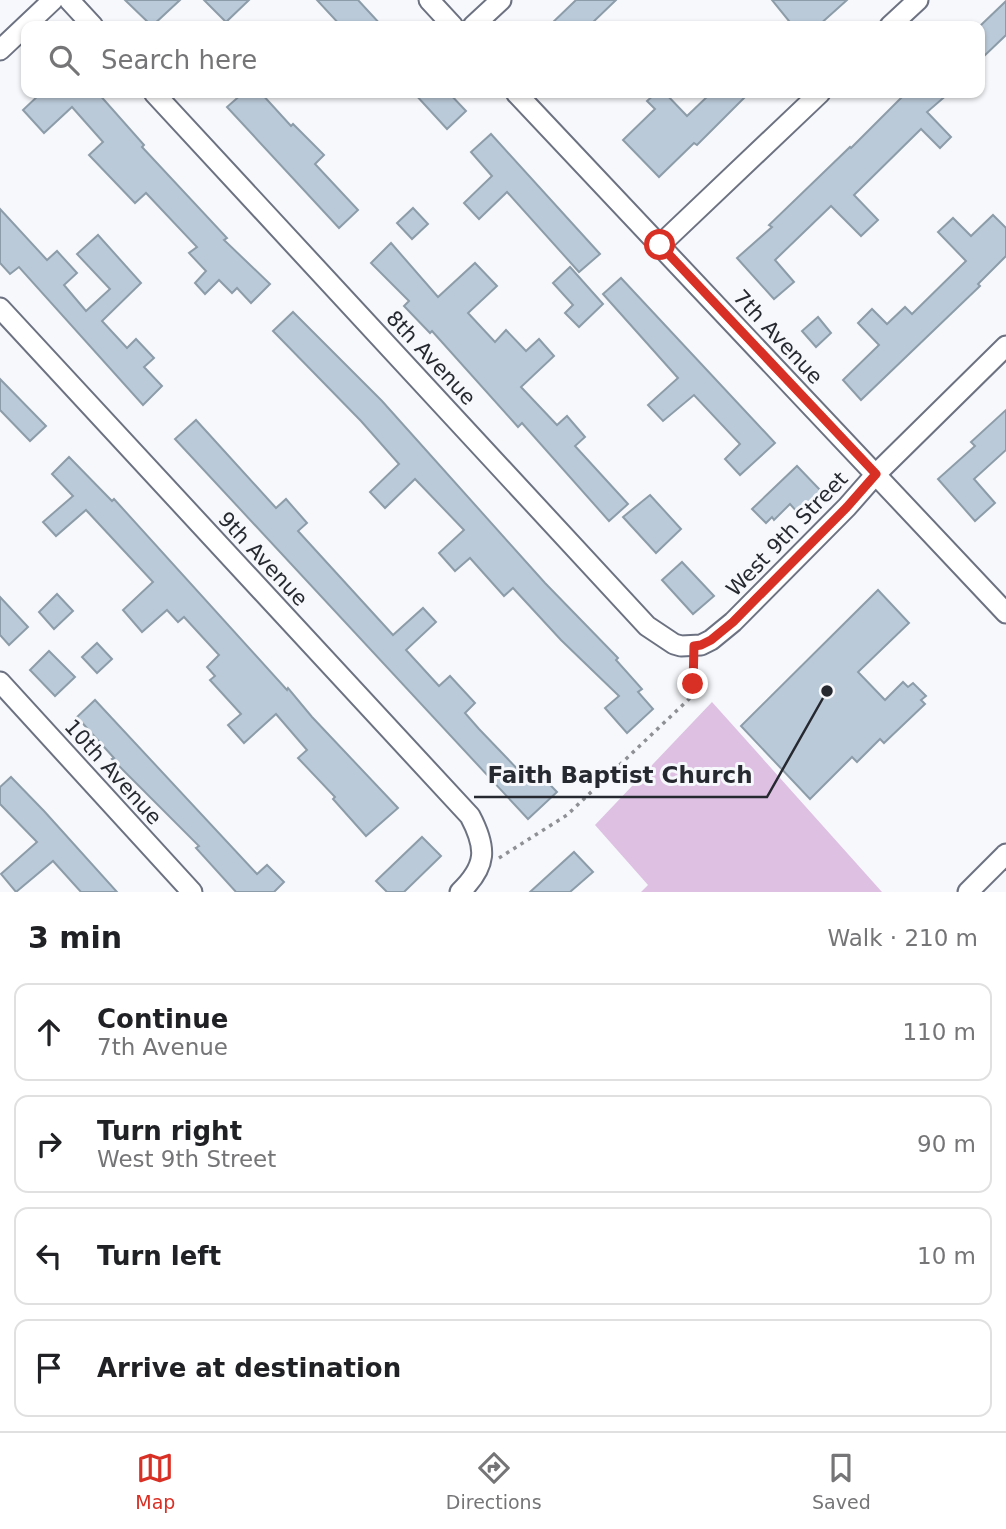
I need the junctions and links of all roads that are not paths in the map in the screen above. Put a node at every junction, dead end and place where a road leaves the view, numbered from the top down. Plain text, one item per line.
1 (69, 0) edge
2 (429, 0) edge
3 (501, 0) edge
4 (918, 0) edge
5 (42, 4) edge
6 (26, 21) edge
7 (88, 21) edge
8 (448, 21) edge
9 (478, 21) edge
10 (895, 21) edge
11 (21, 27) edge
12 (0, 50) edge
13 (160, 98) edge
14 (521, 98) edge
15 (815, 98) edge
16 (660, 245) junction
17 (0, 307) edge
18 (1006, 346) edge
19 (876, 474) junction
20 (1006, 613) edge
21 (687, 646) joint
22 (0, 682) edge
23 (1006, 854) edge
24 (192, 892) edge
25 (460, 892) edge
26 (968, 892) edge

1 - 7 street
2 - 8 street
3 - 9 street
4 - 10 street
5 - 6 street
11 - 12 street
13 - 21 street, 8th Avenue
14 - 16 street, 7th Avenue
15 - 16 street
16 - 19 street, 7th Avenue
17 - 25 street, 9th Avenue
18 - 19 street, West 9th Street
19 - 20 street, 7th Avenue
19 - 21 street, West 9th Street
22 - 24 street, 10th Avenue
23 - 26 street

